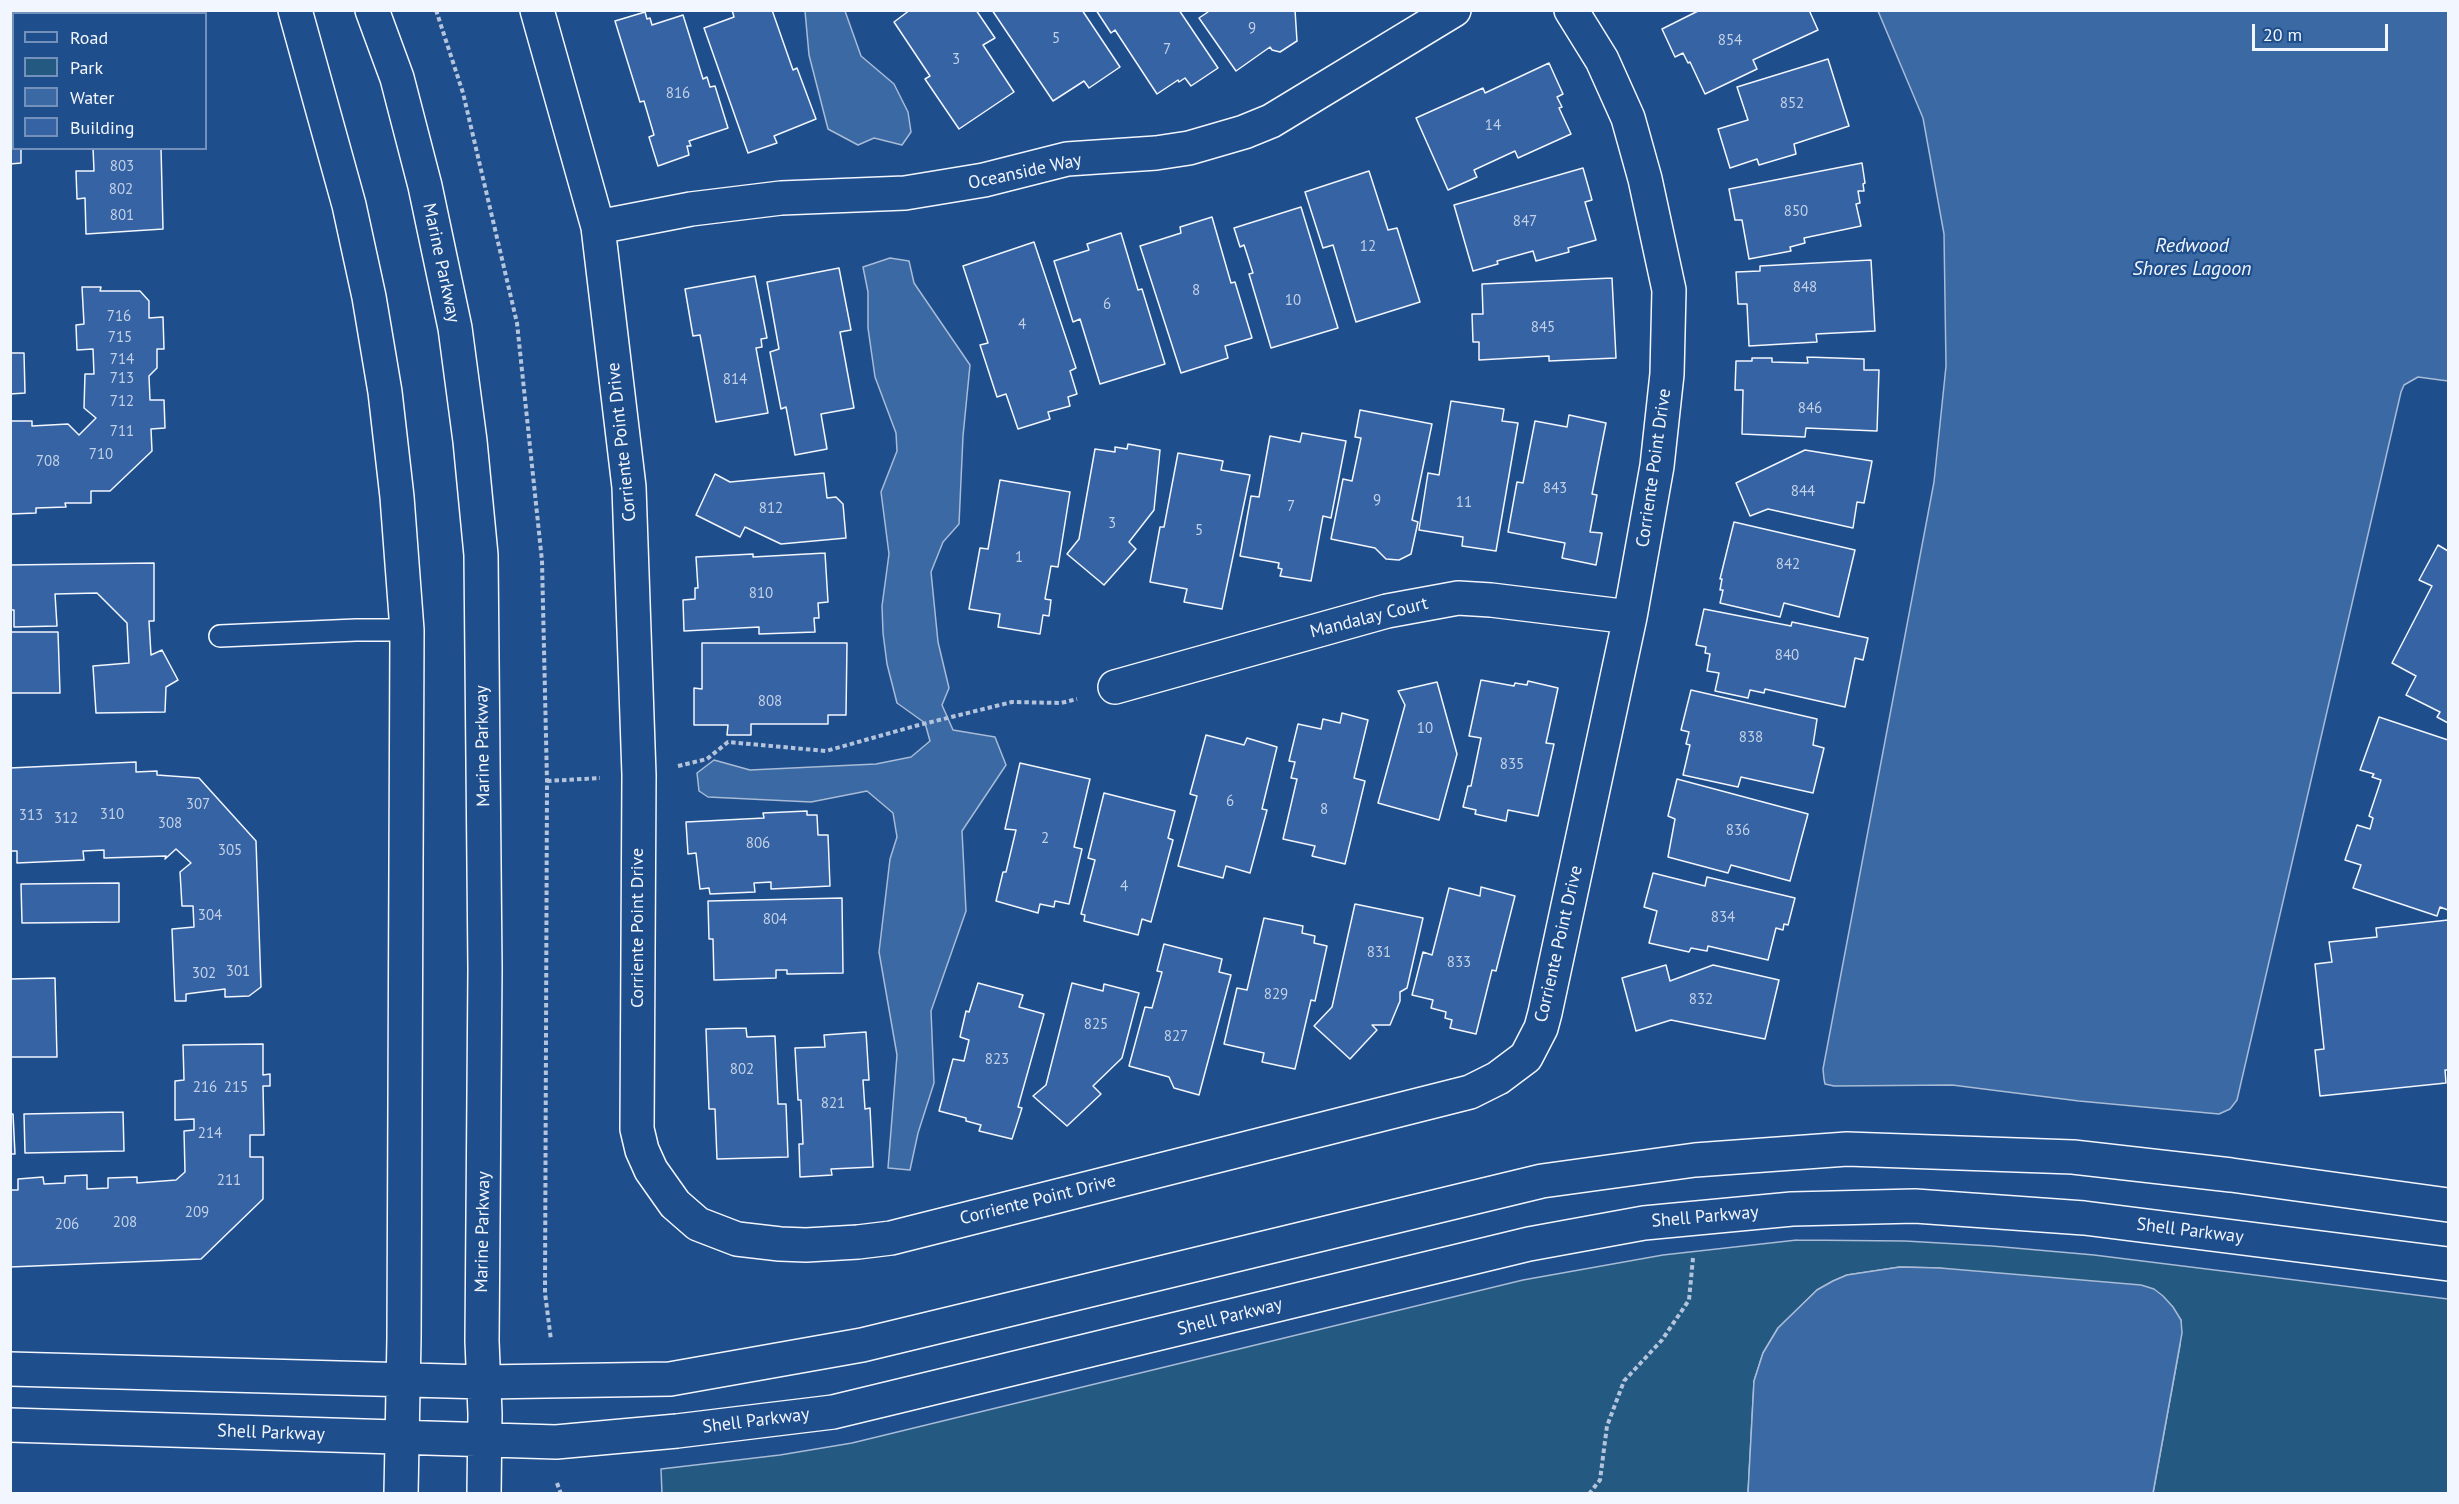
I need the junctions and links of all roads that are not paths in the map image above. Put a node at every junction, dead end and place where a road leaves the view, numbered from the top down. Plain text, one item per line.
1 (295, 10) edge
2 (372, 10) edge
3 (537, 10) edge
4 (1454, 10) edge
5 (1571, 10) edge
6 (598, 227) junction
7 (1630, 617) junction
8 (407, 630) junction
9 (220, 636) dead end
10 (1115, 687) road end
11 (2448, 1205) edge
12 (2448, 1264) edge
13 (10, 1369) edge
14 (403, 1379) junction
15 (484, 1382) junction
16 (10, 1425) edge
17 (401, 1438) junction
18 (485, 1441) junction
19 (401, 1494) edge
20 (484, 1494) edge

1 - 8 street
2 - 15 street, Marine Parkway
3 - 6 street, Corriente Point Drive
4 - 6 street, Oceanside Way
5 - 7 street, Corriente Point Drive
6 - 7 street, Corriente Point Drive
7 - 10 street, Mandalay Court
8 - 9 lane
8 - 14 street
11 - 15 street
12 - 18 street, Shell Parkway
13 - 14 street
14 - 15 street
14 - 17 street
15 - 18 street, Marine Parkway
16 - 17 street, Shell Parkway
17 - 18 street, Shell Parkway
17 - 19 street
18 - 20 street, Marine Parkway

